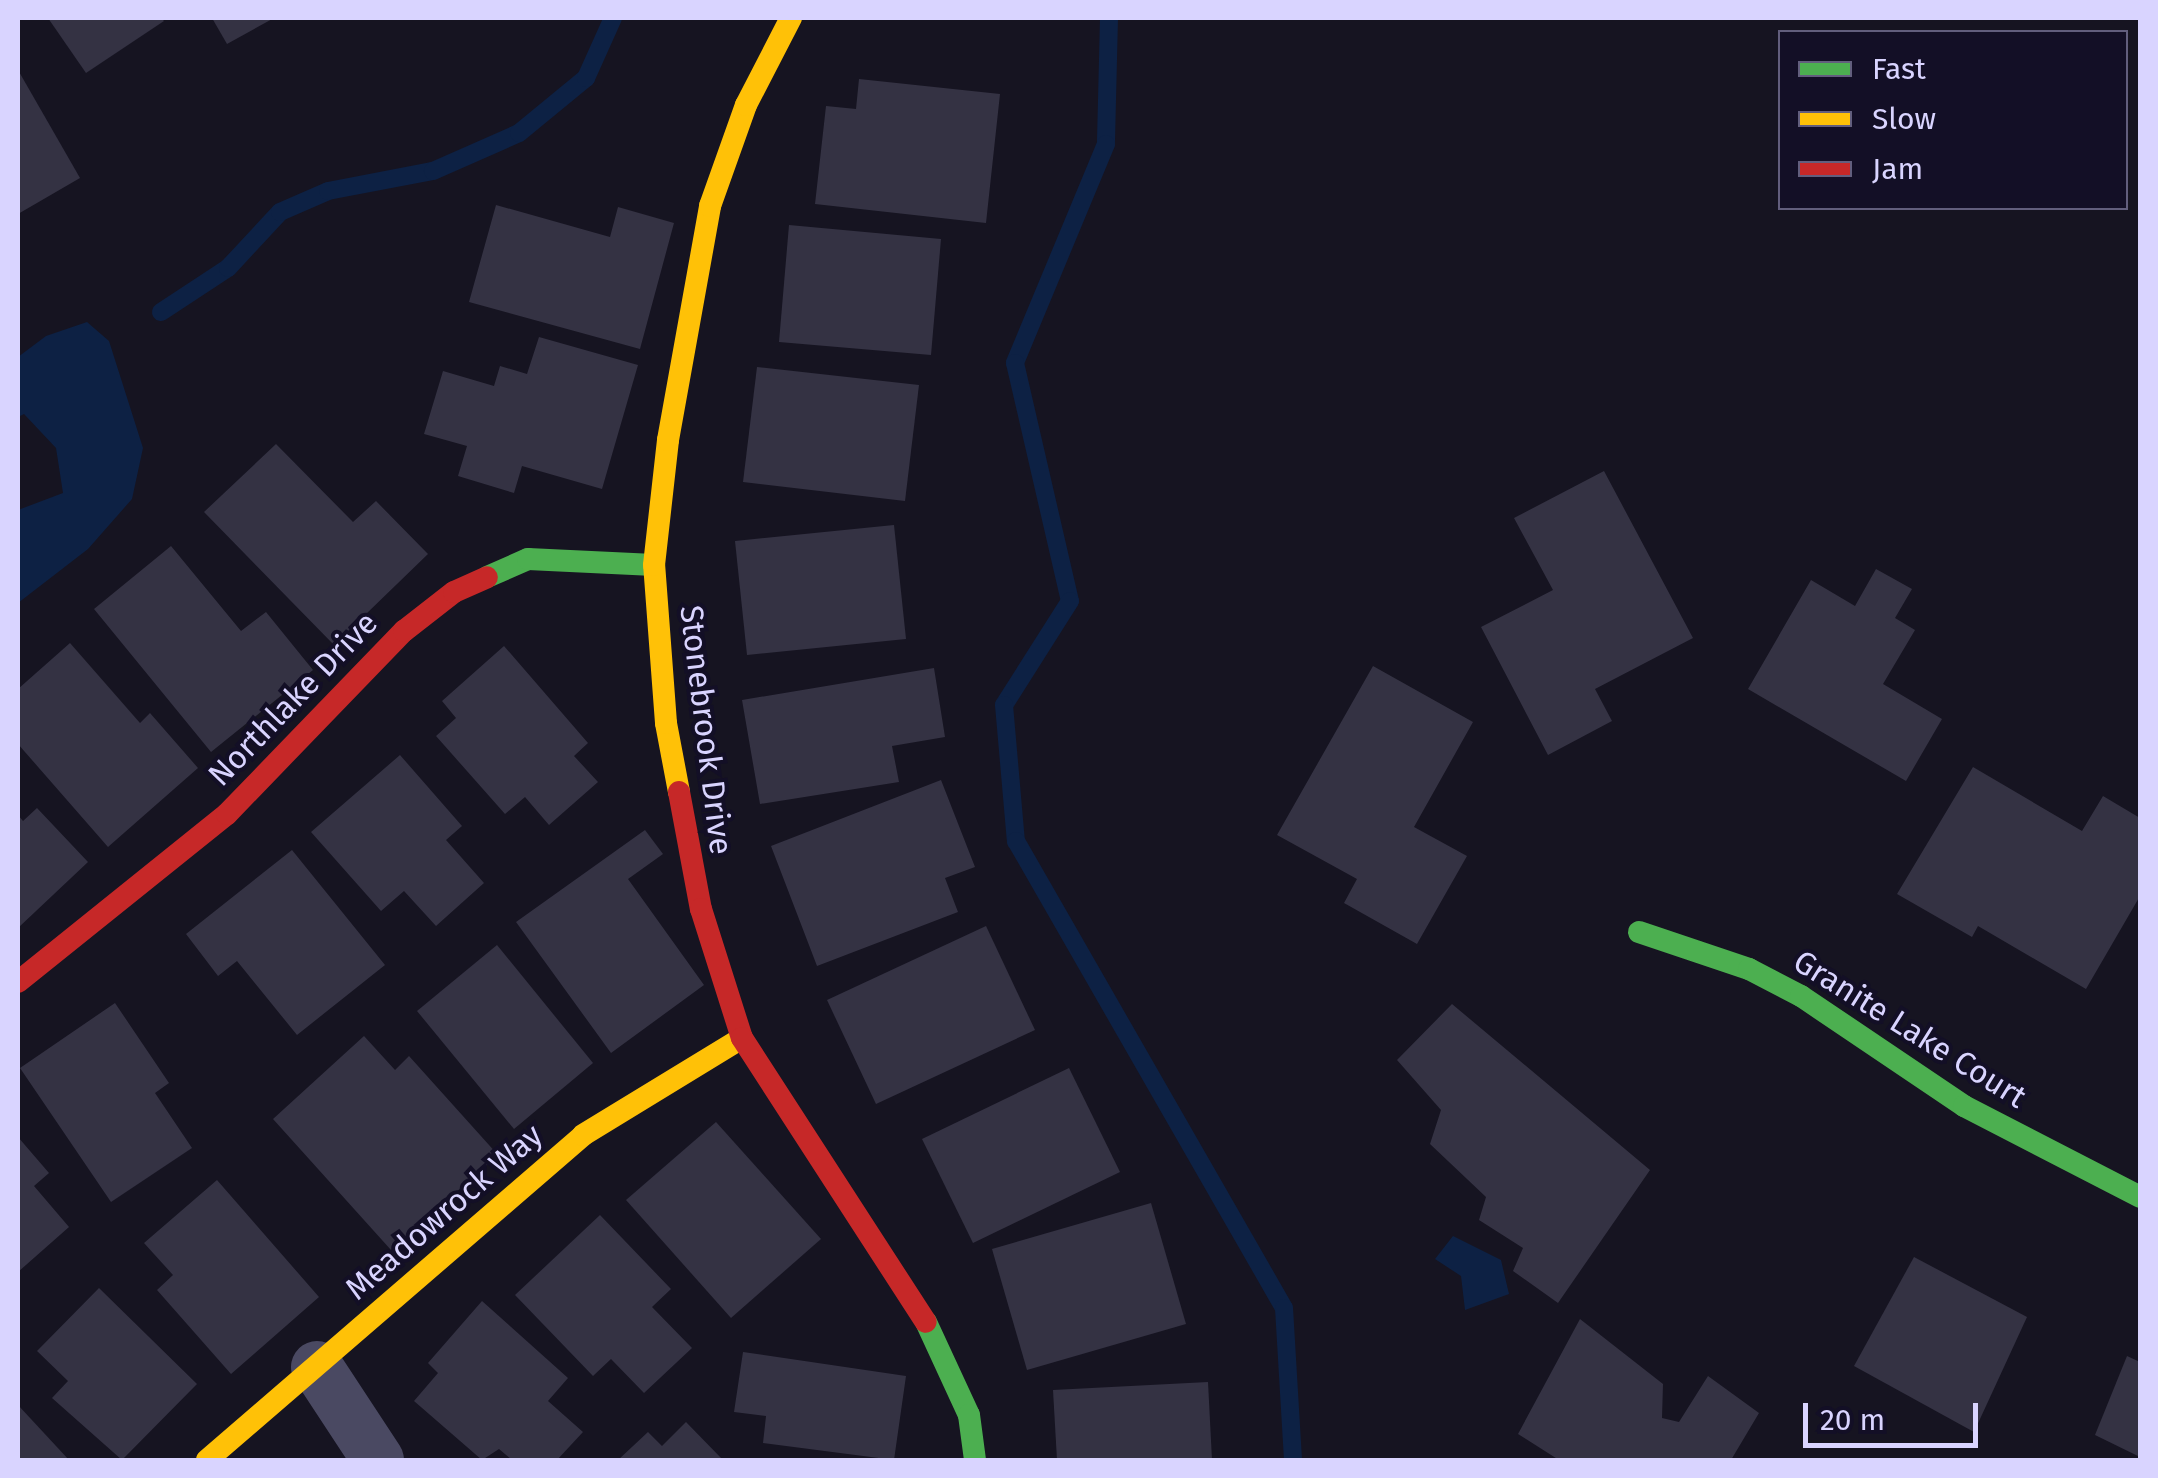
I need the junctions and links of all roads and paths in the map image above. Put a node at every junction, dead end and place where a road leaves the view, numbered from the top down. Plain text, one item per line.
1 (791, 18) edge
2 (654, 565) junction
3 (1639, 932) dead end
4 (18, 982) edge
5 (742, 1038) junction
6 (2140, 1197) edge
7 (316, 1367) junction
8 (207, 1460) edge
9 (378, 1460) edge
10 (975, 1460) edge

1 - 2 street, Stonebrook Drive
2 - 4 street, Northlake Drive
2 - 5 street, Stonebrook Drive
3 - 6 street, Granite Lake Court
5 - 7 street, Meadowrock Way
5 - 10 street, Stonebrook Drive
7 - 8 street, Meadowrock Way
7 - 9 street

